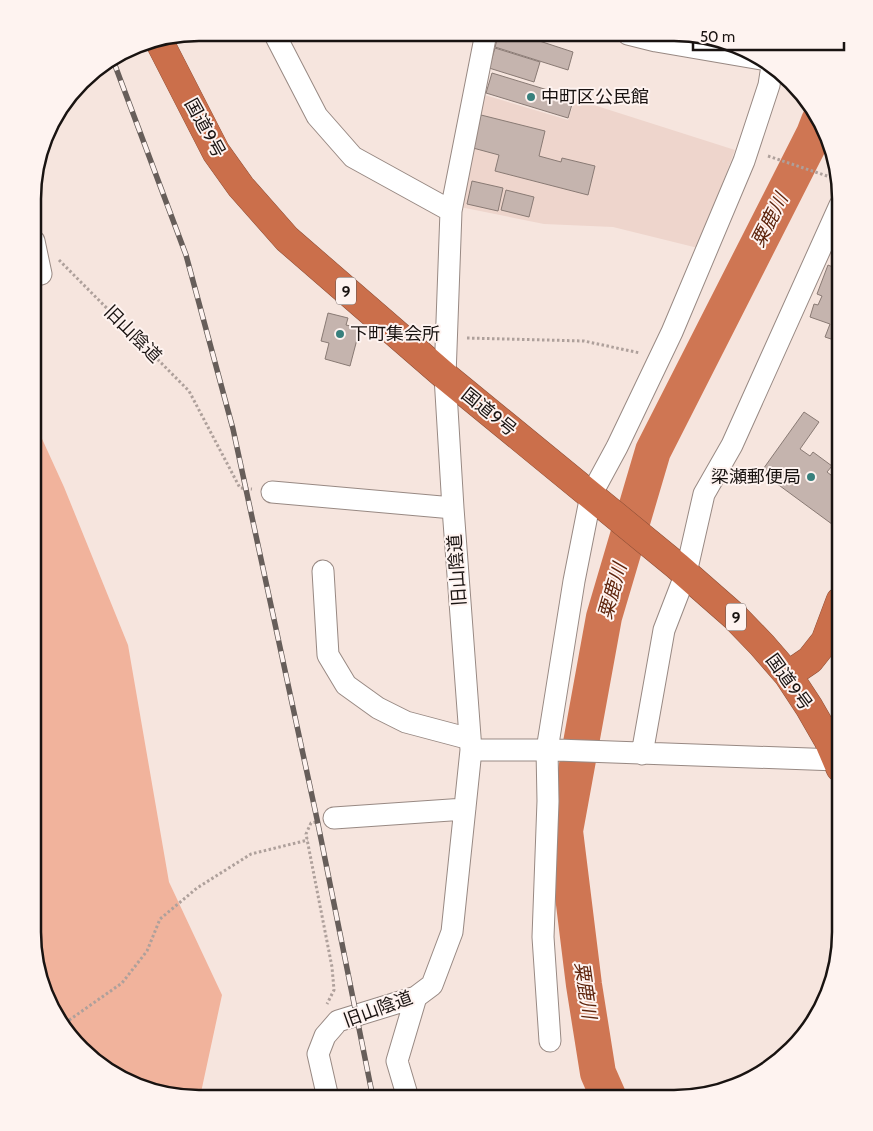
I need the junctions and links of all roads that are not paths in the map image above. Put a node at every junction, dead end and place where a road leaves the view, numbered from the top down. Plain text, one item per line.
1 (278, 41) edge
2 (484, 41) edge
3 (656, 41) edge
4 (162, 46) edge
5 (738, 55) edge
6 (771, 75) edge
7 (451, 210) junction
8 (832, 223) edge
9 (445, 376) junction
10 (272, 492) road end
11 (596, 499) junction
12 (453, 508) junction
13 (682, 570) junction
14 (323, 571) dead end
15 (831, 623) edge
16 (788, 675) junction
17 (470, 745) junction
18 (831, 747) edge
19 (552, 750) junction
20 (642, 754) junction
21 (831, 764) edge
22 (465, 809) junction
23 (334, 818) road end
24 (416, 997) junction
25 (550, 1041) dead end
26 (326, 1090) edge
27 (406, 1090) edge

1 - 7 street
2 - 7 street
3 - 5 street
4 - 9 highway, 国道9号 / 9
6 - 11 street
7 - 9 street
8 - 13 street
9 - 11 highway, 国道9号 / 9
9 - 12 street
10 - 12 street, 旧山陰道
11 - 13 highway, 国道9号 / 9
11 - 19 street
12 - 17 street, 旧山陰道
13 - 16 highway, 国道9号 / 9
13 - 20 street
14 - 17 street
15 - 16 highway
16 - 18 highway, 国道9号 / 9
17 - 19 street
17 - 22 street, 旧山陰道
19 - 20 street
19 - 25 street
20 - 21 street
22 - 23 street
22 - 24 street, 旧山陰道
24 - 26 street, 旧山陰道
24 - 27 street

